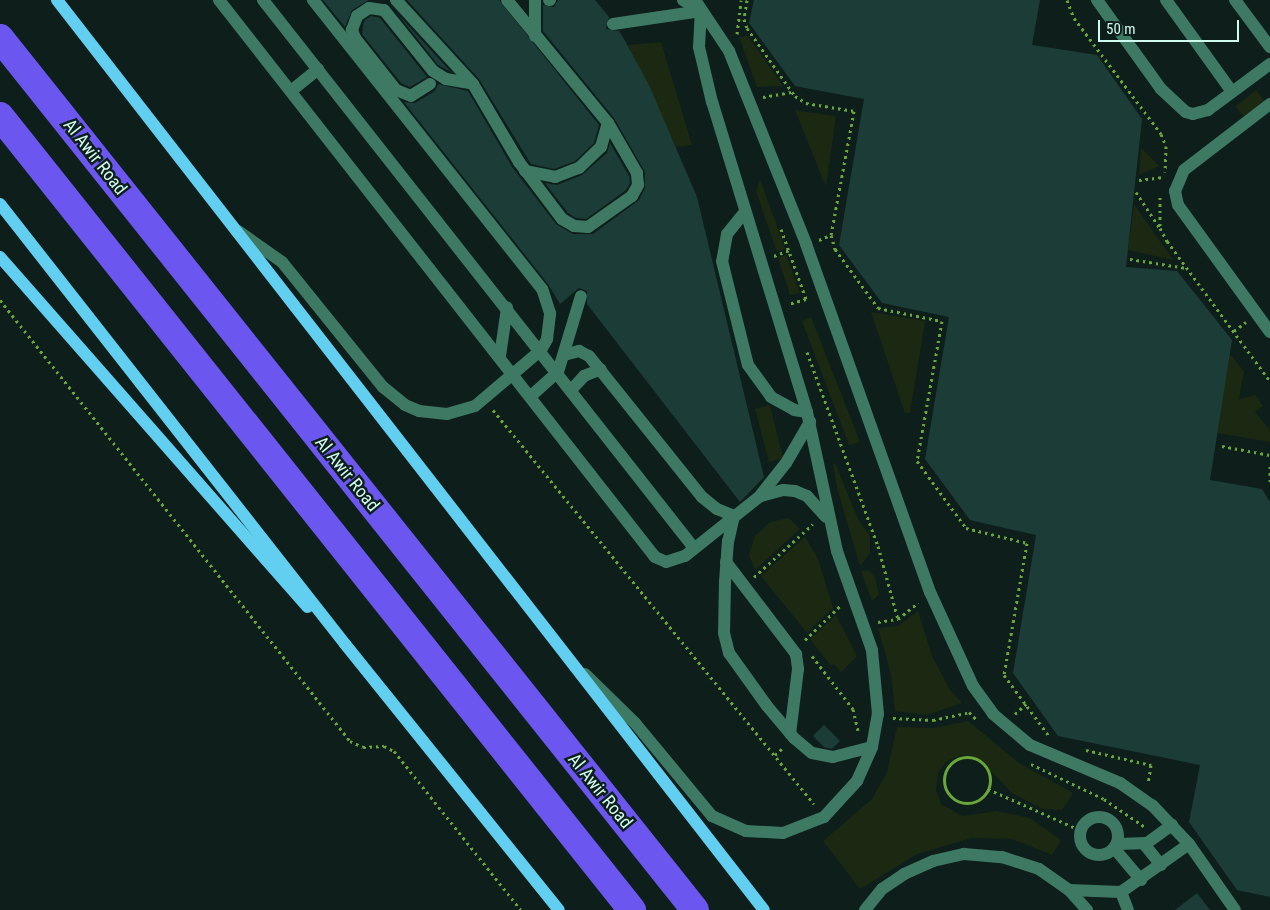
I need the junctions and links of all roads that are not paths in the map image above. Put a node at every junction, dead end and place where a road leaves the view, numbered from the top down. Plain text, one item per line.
1 (57, 0) edge
2 (219, 0) edge
3 (263, 0) edge
4 (313, 0) edge
5 (396, 0) edge
6 (508, 0) edge
7 (536, 0) edge
8 (683, 0) edge
9 (1097, 0) edge
10 (1166, 0) edge
11 (1235, 0) edge
12 (698, 6) edge
13 (613, 24) dead end
14 (535, 36) junction
15 (0, 38) edge
16 (1270, 47) edge
17 (1270, 64) edge
18 (318, 69) junction
19 (430, 84) dead end
20 (473, 84) junction
21 (291, 91) junction
22 (1232, 92) junction
23 (1270, 104) edge
24 (0, 116) edge
25 (608, 123) junction
26 (526, 171) junction
27 (0, 204) edge
28 (744, 213) junction
29 (238, 231) junction
30 (0, 257) edge
31 (581, 296) dead end
32 (507, 308) junction
33 (1270, 332) edge
34 (541, 350) junction
35 (564, 355) junction
36 (500, 356) junction
37 (601, 369) junction
38 (558, 372) junction
39 (514, 375) junction
40 (572, 389) junction
41 (531, 396) junction
42 (809, 417) junction
43 (759, 496) junction
44 (734, 516) junction
45 (827, 519) junction
46 (694, 548) junction
47 (726, 562) junction
48 (345, 644) junction
49 (568, 661) junction
50 (790, 734) junction
51 (872, 747) junction
52 (1172, 826) junction
53 (1144, 844) junction
54 (1188, 844) junction
55 (1116, 846) junction
56 (1161, 865) junction
57 (1141, 880) junction
58 (1069, 890) junction
59 (1122, 892) junction
60 (559, 910) edge
61 (632, 910) edge
62 (695, 910) edge
63 (764, 910) edge
64 (866, 910) edge
65 (1087, 910) edge
66 (1128, 910) edge
67 (1235, 910) edge

1 - 29 main road
2 - 21 street
3 - 18 street
4 - 34 street
5 - 20 street
6 - 14 street
7 - 14 street
8 - 12 street
9 - 22 street
10 - 22 street
11 - 16 street
12 - 13 street
12 - 28 street
12 - 52 street
14 - 25 street
15 - 62 highway, Al Awir Road
17 - 22 street
18 - 21 street
18 - 32 street
19 - 20 street
20 - 26 street
21 - 36 street
23 - 33 street
24 - 61 highway
25 - 26 street
25 - 26 street
27 - 48 main road
28 - 42 street
28 - 42 street
29 - 39 street
29 - 49 main road
30 - 48 main road
31 - 35 street
32 - 34 street
32 - 36 street
34 - 38 street
34 - 39 street
35 - 37 street
35 - 38 street
36 - 39 street
37 - 40 street
37 - 44 street
38 - 40 street
38 - 41 street
39 - 41 street
40 - 46 street
41 - 46 street
42 - 43 street
42 - 45 street
43 - 44 street
43 - 45 street
44 - 46 street
44 - 47 street
45 - 51 street
47 - 50 street
47 - 50 street
48 - 60 main road
49 - 51 street
49 - 63 main road
50 - 51 street
52 - 53 street
52 - 54 street
53 - 55 street
53 - 56 street
54 - 56 street
54 - 67 street
55 - 55 street
55 - 57 street
56 - 57 street
57 - 59 street
58 - 59 street
58 - 64 street
58 - 65 street
59 - 66 street

